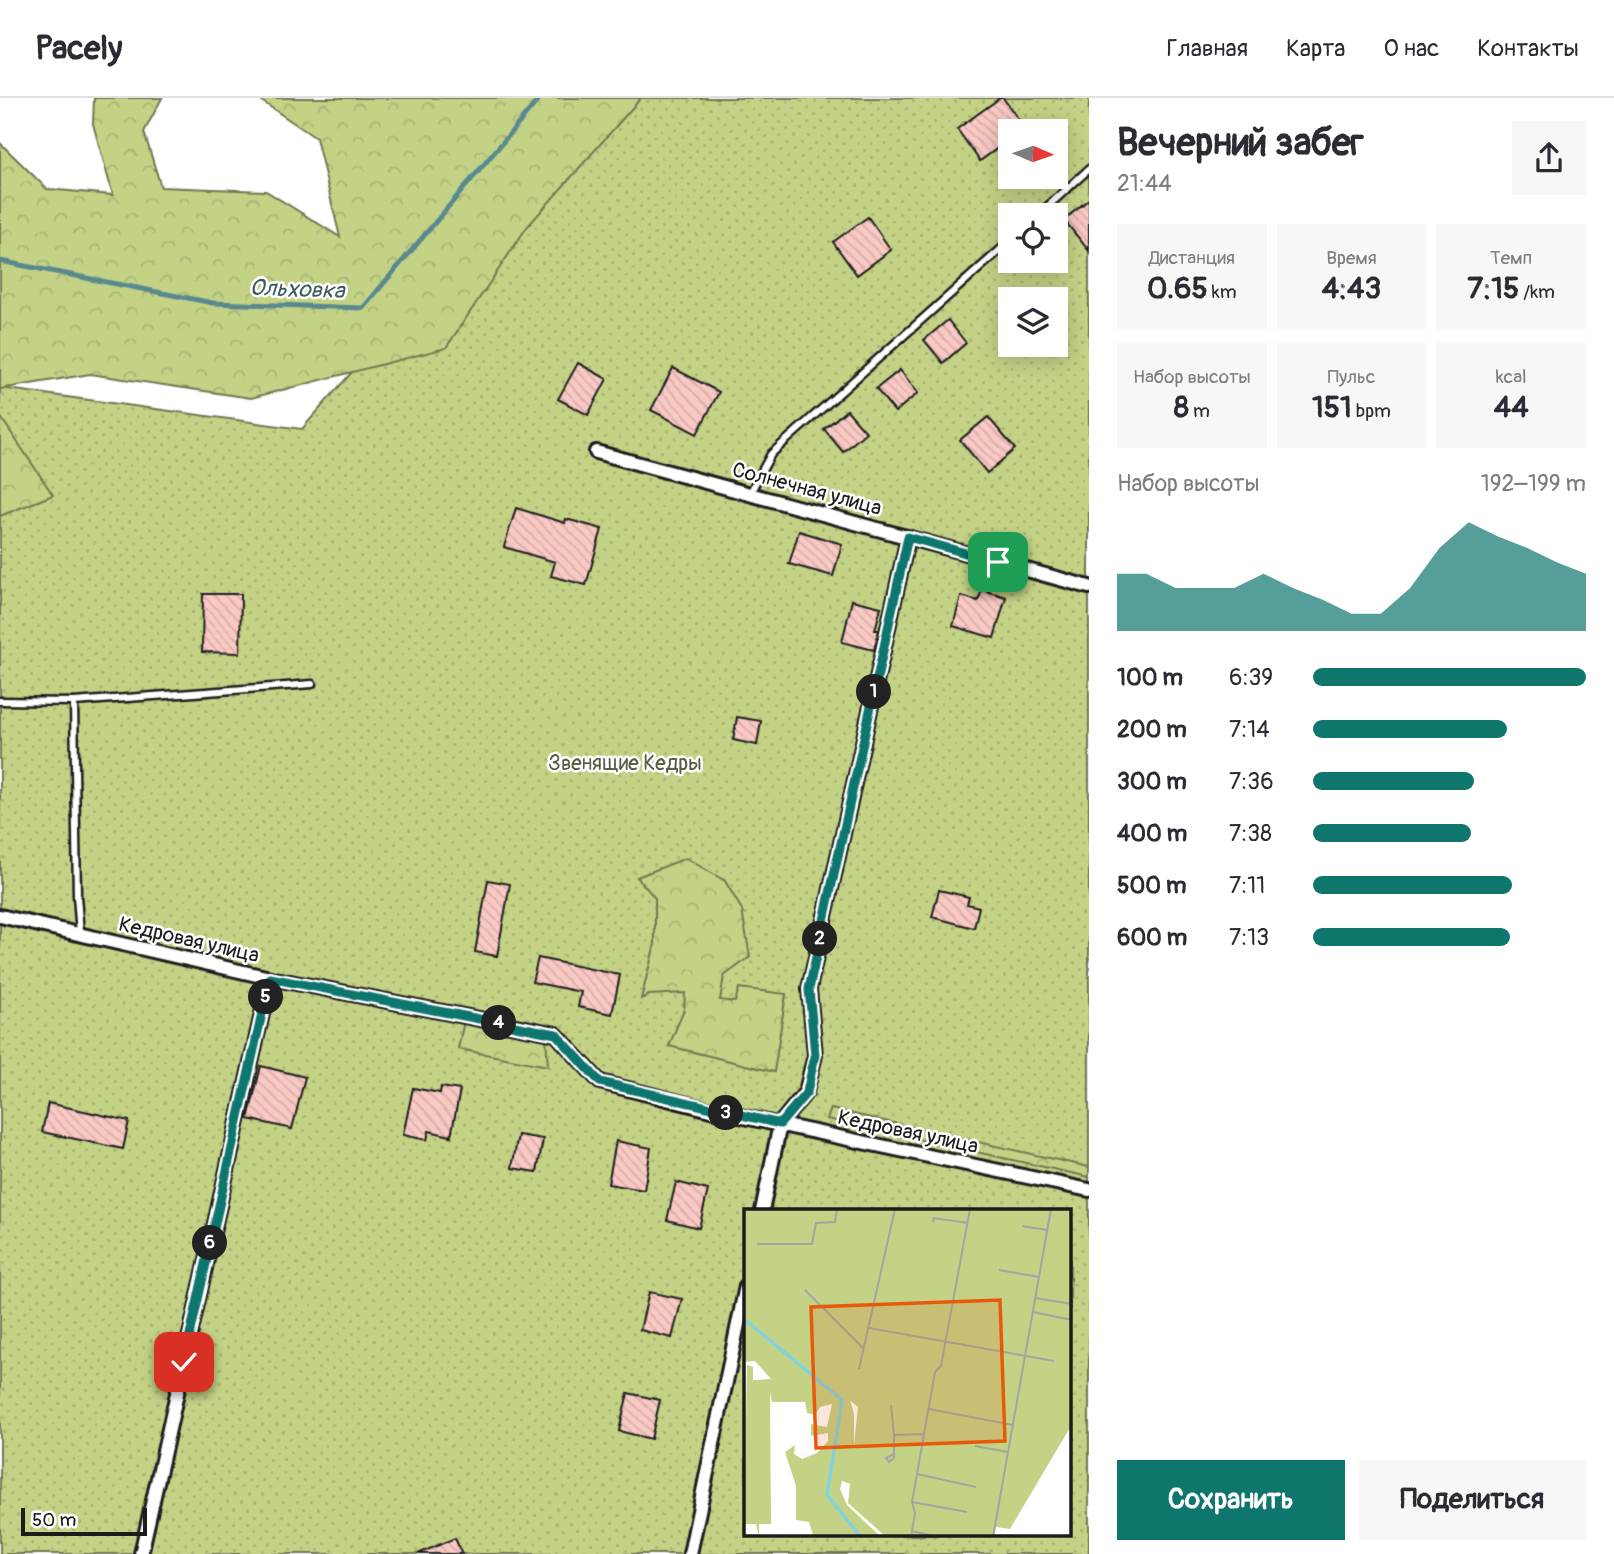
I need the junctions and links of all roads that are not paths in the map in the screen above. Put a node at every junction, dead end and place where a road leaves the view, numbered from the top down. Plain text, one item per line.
1 (1089, 170) edge
2 (1052, 203) edge
3 (998, 252) edge
4 (596, 452) dead end
5 (750, 493) junction
6 (908, 537) junction
7 (1089, 587) edge
8 (312, 684) dead end
9 (0, 701) edge
10 (74, 702) junction
11 (0, 916) edge
12 (80, 934) junction
13 (270, 978) junction
14 (780, 1124) junction
15 (1089, 1190) edge
16 (762, 1209) edge
17 (744, 1296) edge
18 (141, 1554) edge
19 (690, 1554) edge

1 - 2 lane
3 - 5 lane
4 - 5 street, Солнечная улица
5 - 6 street, Солнечная улица
6 - 7 street, Солнечная улица
6 - 14 street
8 - 10 lane
9 - 10 lane
10 - 12 lane
11 - 12 street, Кедровая улица
12 - 13 street, Кедровая улица
13 - 14 street, Кедровая улица
13 - 18 street
14 - 15 street, Кедровая улица
14 - 16 street
17 - 19 street

